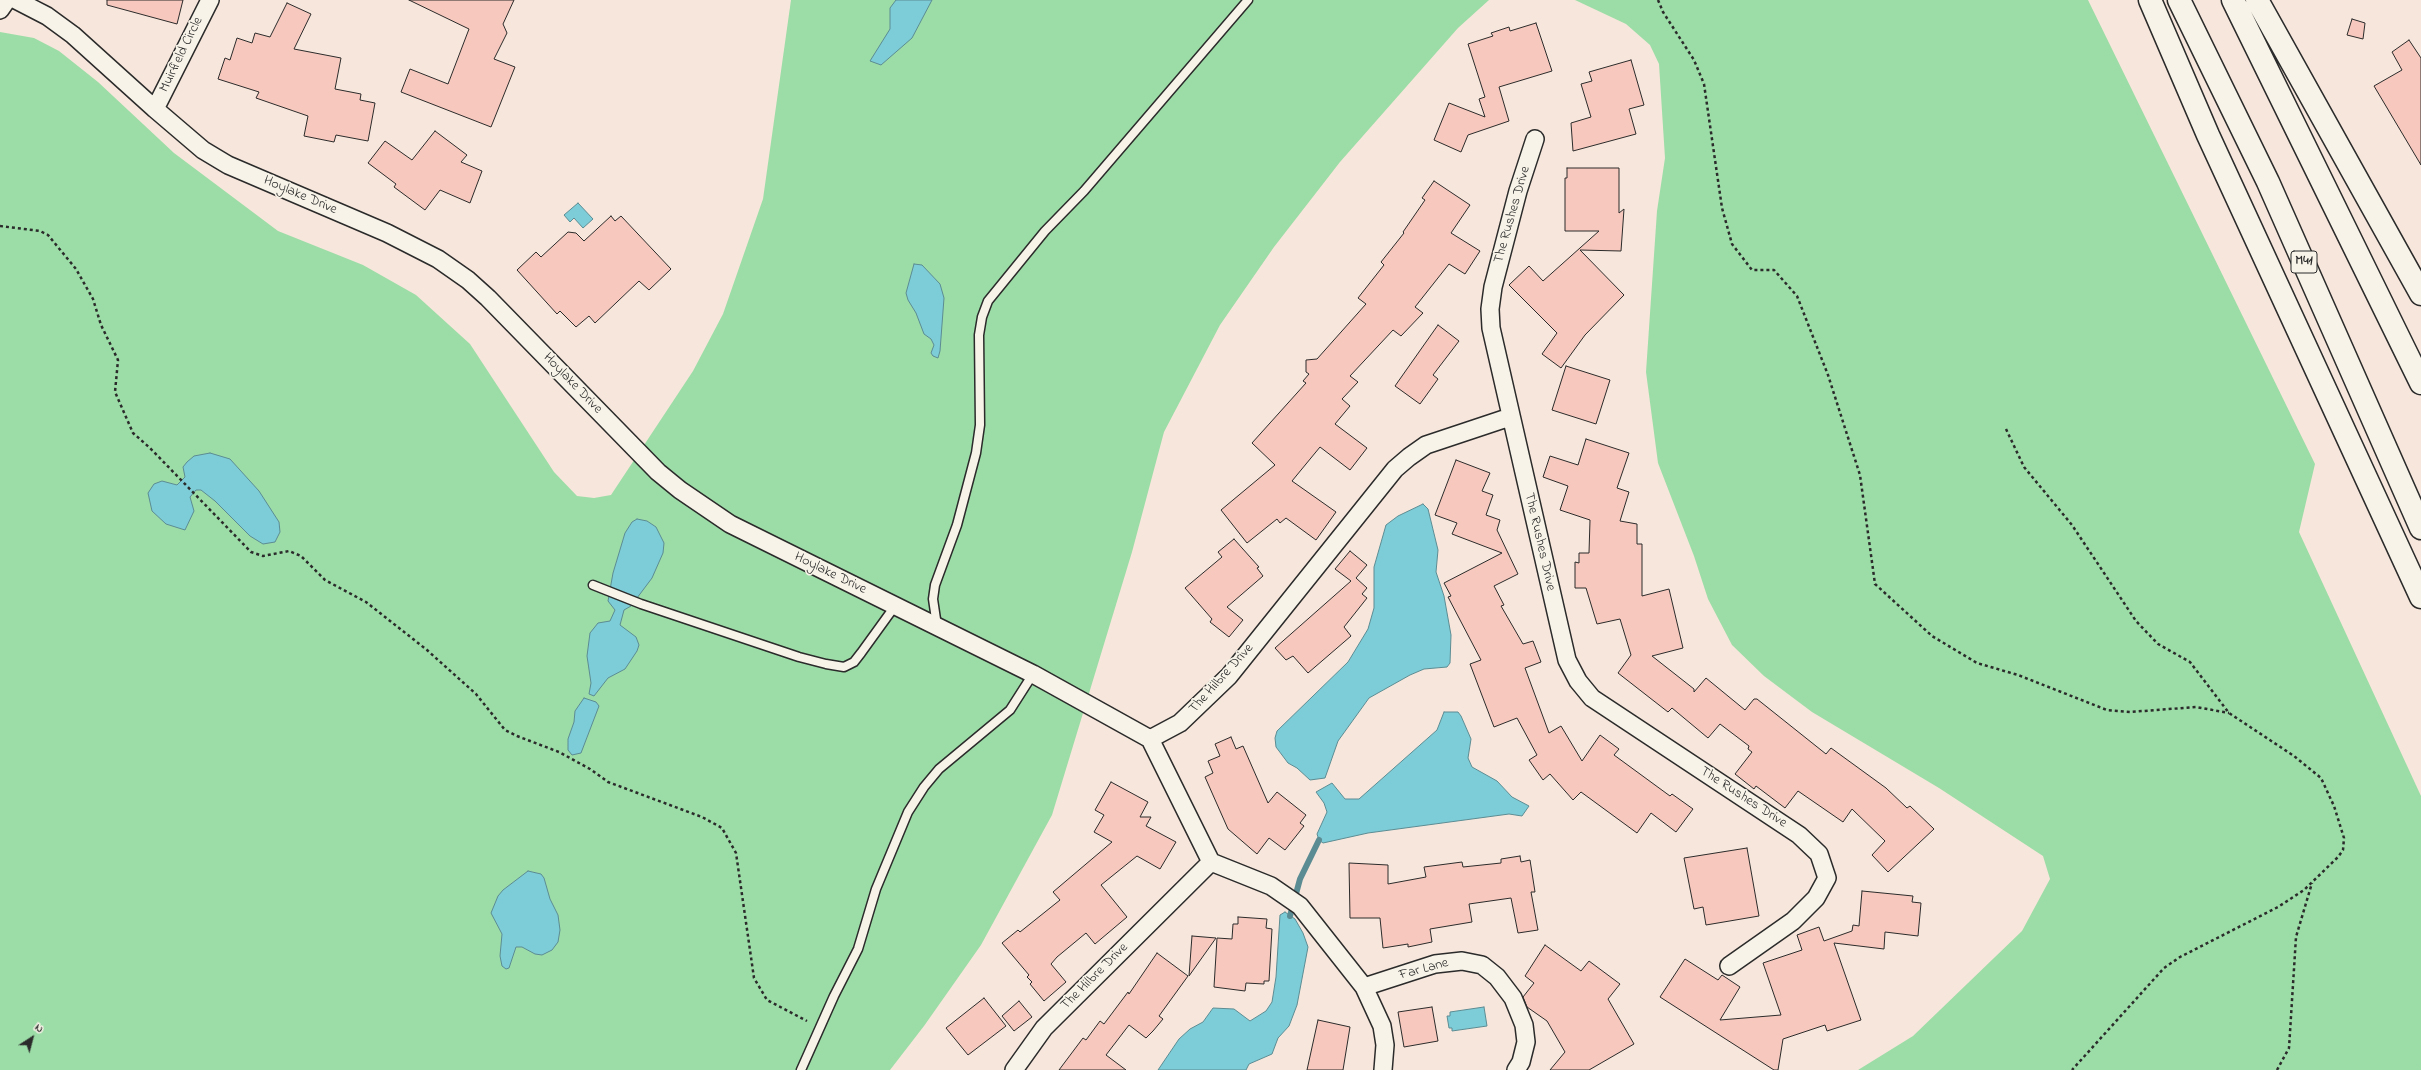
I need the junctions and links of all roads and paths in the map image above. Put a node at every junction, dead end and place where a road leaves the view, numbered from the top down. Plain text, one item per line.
1 (7, 0) edge
2 (16, 0) edge
3 (210, 0) edge
4 (1248, 0) edge
5 (1658, 0) edge
6 (2150, 0) edge
7 (2179, 0) edge
8 (2233, 0) edge
9 (2257, 0) edge
10 (0, 10) edge
11 (155, 109) junction
12 (1535, 139) dead end
13 (0, 226) edge
14 (2421, 294) edge
15 (2421, 383) edge
16 (1510, 417) junction
17 (2006, 429) dead end
18 (2421, 528) edge
19 (592, 584) dead end
20 (2421, 597) edge
21 (895, 606) junction
22 (937, 627) junction
23 (1033, 674) junction
24 (2229, 713) junction
25 (1150, 739) junction
26 (1211, 862) junction
27 (2313, 881) junction
28 (1729, 966) dead end
29 (1364, 987) junction
30 (821, 1027) junction
31 (801, 1070) edge
32 (1014, 1070) edge
33 (1384, 1070) edge
34 (1516, 1070) edge
35 (2072, 1070) edge
36 (2277, 1070) edge

1 - 10 street
2 - 11 street, Hoylake Drive
3 - 11 street, Muirfield Circle
4 - 22 lane
5 - 24 path
6 - 20 highway
7 - 18 highway, M41
8 - 15 highway
9 - 14 highway
11 - 21 street, Hoylake Drive
12 - 16 street, The Rushes Drive
13 - 30 path
16 - 25 street, The Hilbre Drive
16 - 28 street, The Rushes Drive
17 - 24 path
19 - 21 lane
21 - 22 street, Hoylake Drive
22 - 23 street, Hoylake Drive
23 - 25 street, Hoylake Drive
23 - 30 lane
24 - 27 path
25 - 26 street
26 - 29 street
26 - 32 street, The Hilbre Drive
27 - 35 path
27 - 36 path
29 - 33 street
29 - 34 street, Far Lane
30 - 31 lane

